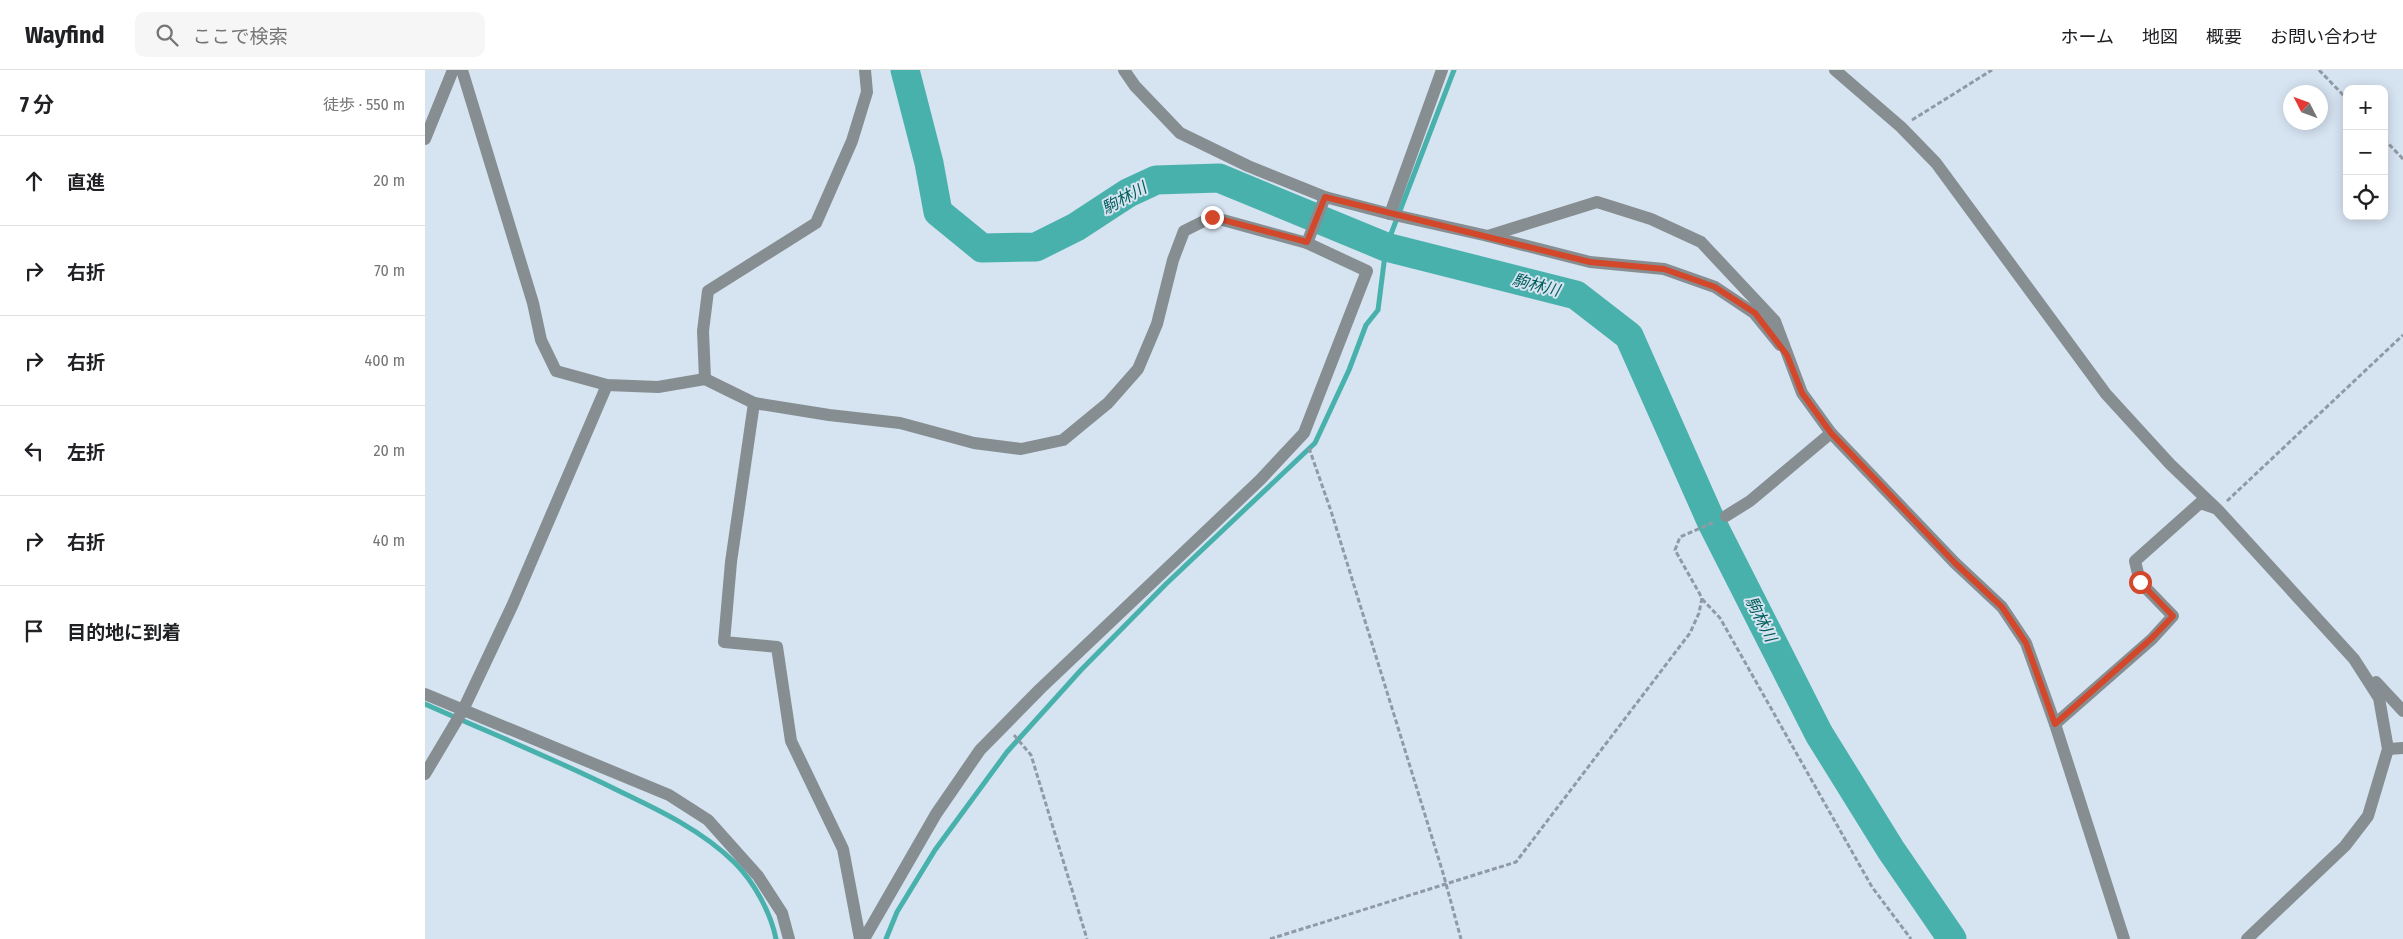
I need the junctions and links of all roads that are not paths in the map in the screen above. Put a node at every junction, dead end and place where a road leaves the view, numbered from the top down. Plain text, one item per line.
1 (453, 70) edge
2 (463, 70) edge
3 (865, 70) edge
4 (1124, 70) edge
5 (1442, 70) edge
6 (1835, 70) edge
7 (425, 138) edge
8 (1325, 197) junction
9 (1389, 214) junction
10 (1488, 236) junction
11 (1307, 242) junction
12 (1787, 355) junction
13 (705, 379) junction
14 (607, 384) junction
15 (754, 403) junction
16 (1831, 433) junction
17 (2218, 510) junction
18 (1726, 516) road end
19 (2354, 659) junction
20 (425, 694) edge
21 (463, 710) junction
22 (2403, 711) edge
23 (2055, 724) junction
24 (2403, 748) edge
25 (2388, 749) junction
26 (425, 774) edge
27 (789, 939) edge
28 (862, 939) edge
29 (2124, 939) edge
30 (2247, 939) edge

1 - 7 street
2 - 14 street
3 - 13 street
4 - 8 street
5 - 9 street
6 - 17 street
8 - 9 street
8 - 11 street
9 - 10 street
10 - 12 street
10 - 12 street
11 - 15 street
11 - 28 street
12 - 16 street
13 - 14 street
13 - 15 street
14 - 21 street
15 - 28 street
16 - 18 street
16 - 23 street
17 - 19 street
17 - 23 street
19 - 22 street
19 - 25 street
20 - 21 street
21 - 26 street
21 - 27 street
23 - 29 street
24 - 25 street
25 - 30 street

